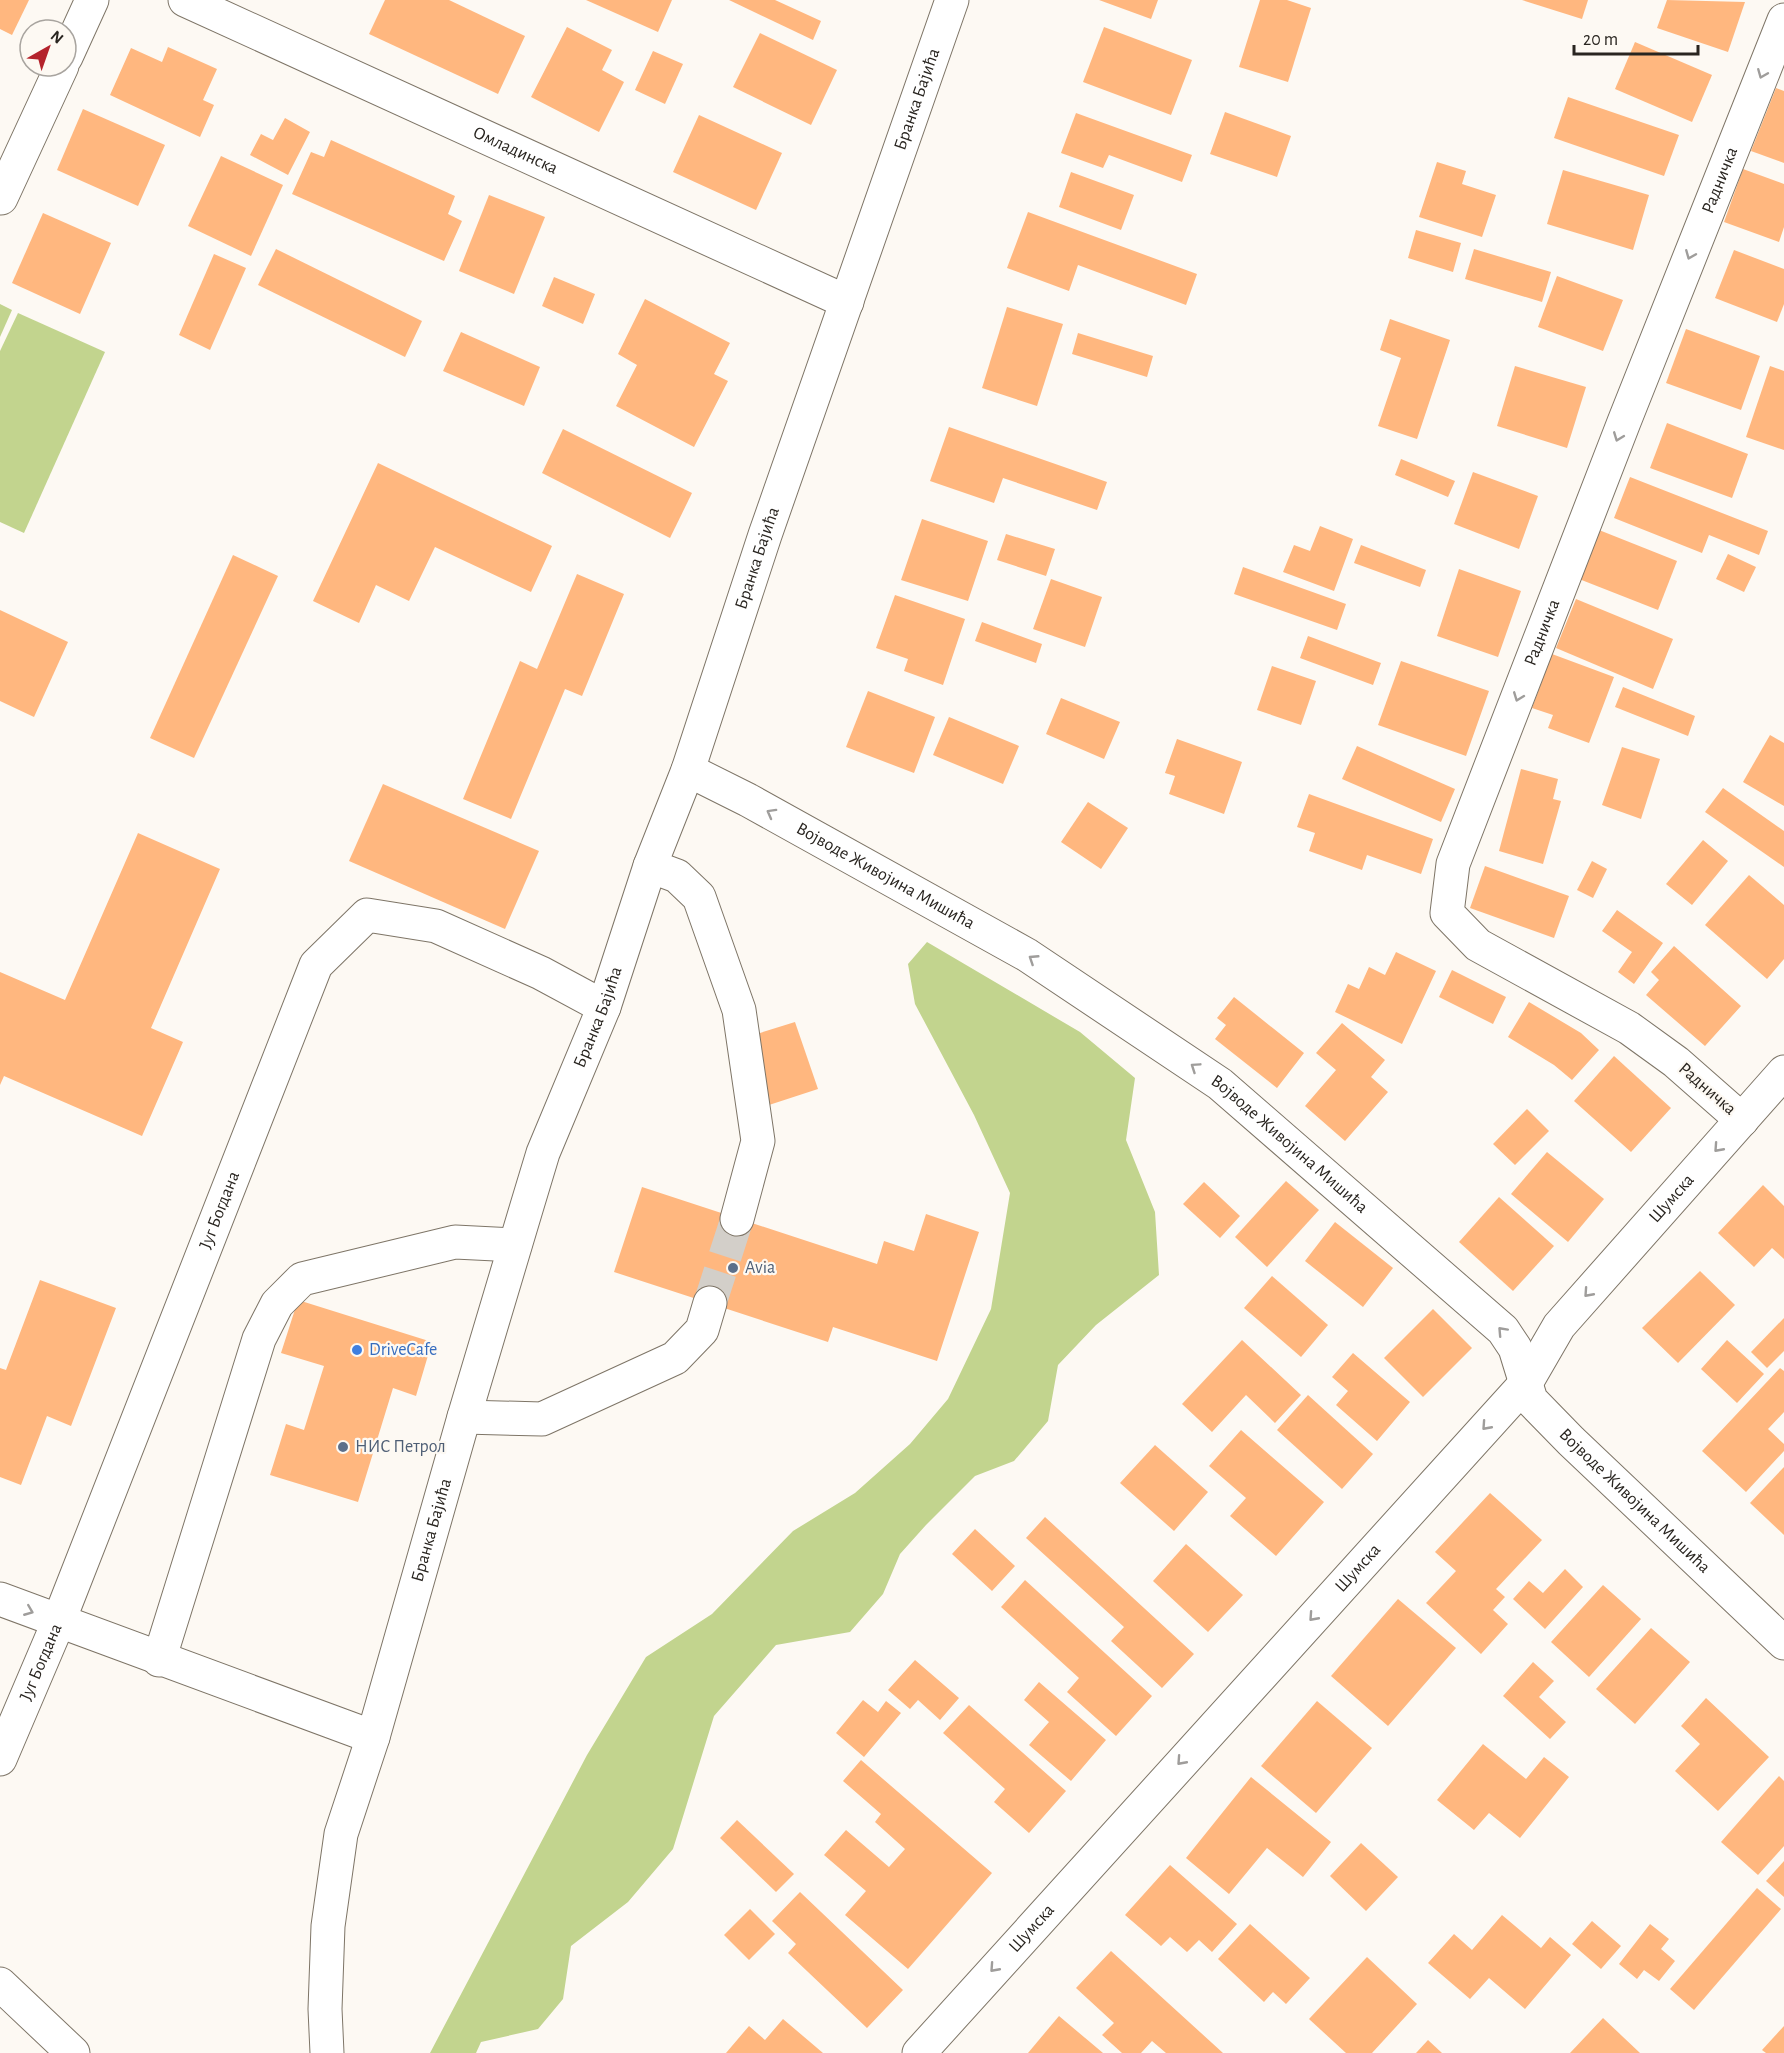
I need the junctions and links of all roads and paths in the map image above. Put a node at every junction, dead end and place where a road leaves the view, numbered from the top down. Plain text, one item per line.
1 (92, 0) edge
2 (185, 0) edge
3 (952, 0) edge
4 (1784, 20) edge
5 (78, 31) edge
6 (56, 78) edge
7 (1, 198) edge
8 (847, 302) junction
9 (688, 770) junction
10 (650, 866) junction
11 (604, 1007) junction
12 (1784, 1072) edge
13 (1742, 1120) junction
14 (737, 1219) tunnel mouth
15 (515, 1245) junction
16 (710, 1303) tunnel mouth
17 (1526, 1383) junction
18 (464, 1417) junction
19 (0, 1599) edge
20 (58, 1623) junction
21 (1784, 1643) edge
22 (159, 1660) junction
23 (373, 1737) junction
24 (0, 1760) edge
25 (0, 1984) edge
26 (73, 2053) edge
27 (327, 2053) edge
28 (919, 2053) edge

1 - 5 street
2 - 8 street, Омладинска
3 - 8 street, Бранка Бајића
4 -> 13 street, Радничка
6 - 7 street
8 - 9 street, Бранка Бајића
9 - 10 street, Бранка Бајића
17 -> 9 street, Војводе Живојина Мишића
10 - 11 street, Бранка Бајића
10 - 14 street
11 - 15 street, Бранка Бајића
11 - 20 street, Југ Богдана
12 - 13 street, Шумска
13 -> 17 street, Шумска
15 - 18 street, Бранка Бајића
15 - 22 street
16 - 18 street
17 - 21 street, Војводе Живојина Мишића
17 -> 28 street, Шумска
18 - 23 street, Бранка Бајића
19 -> 20 street
20 - 22 street
20 - 24 street, Југ Богдана
22 - 23 street
23 - 27 street, Бранка Бајића
25 - 26 street

